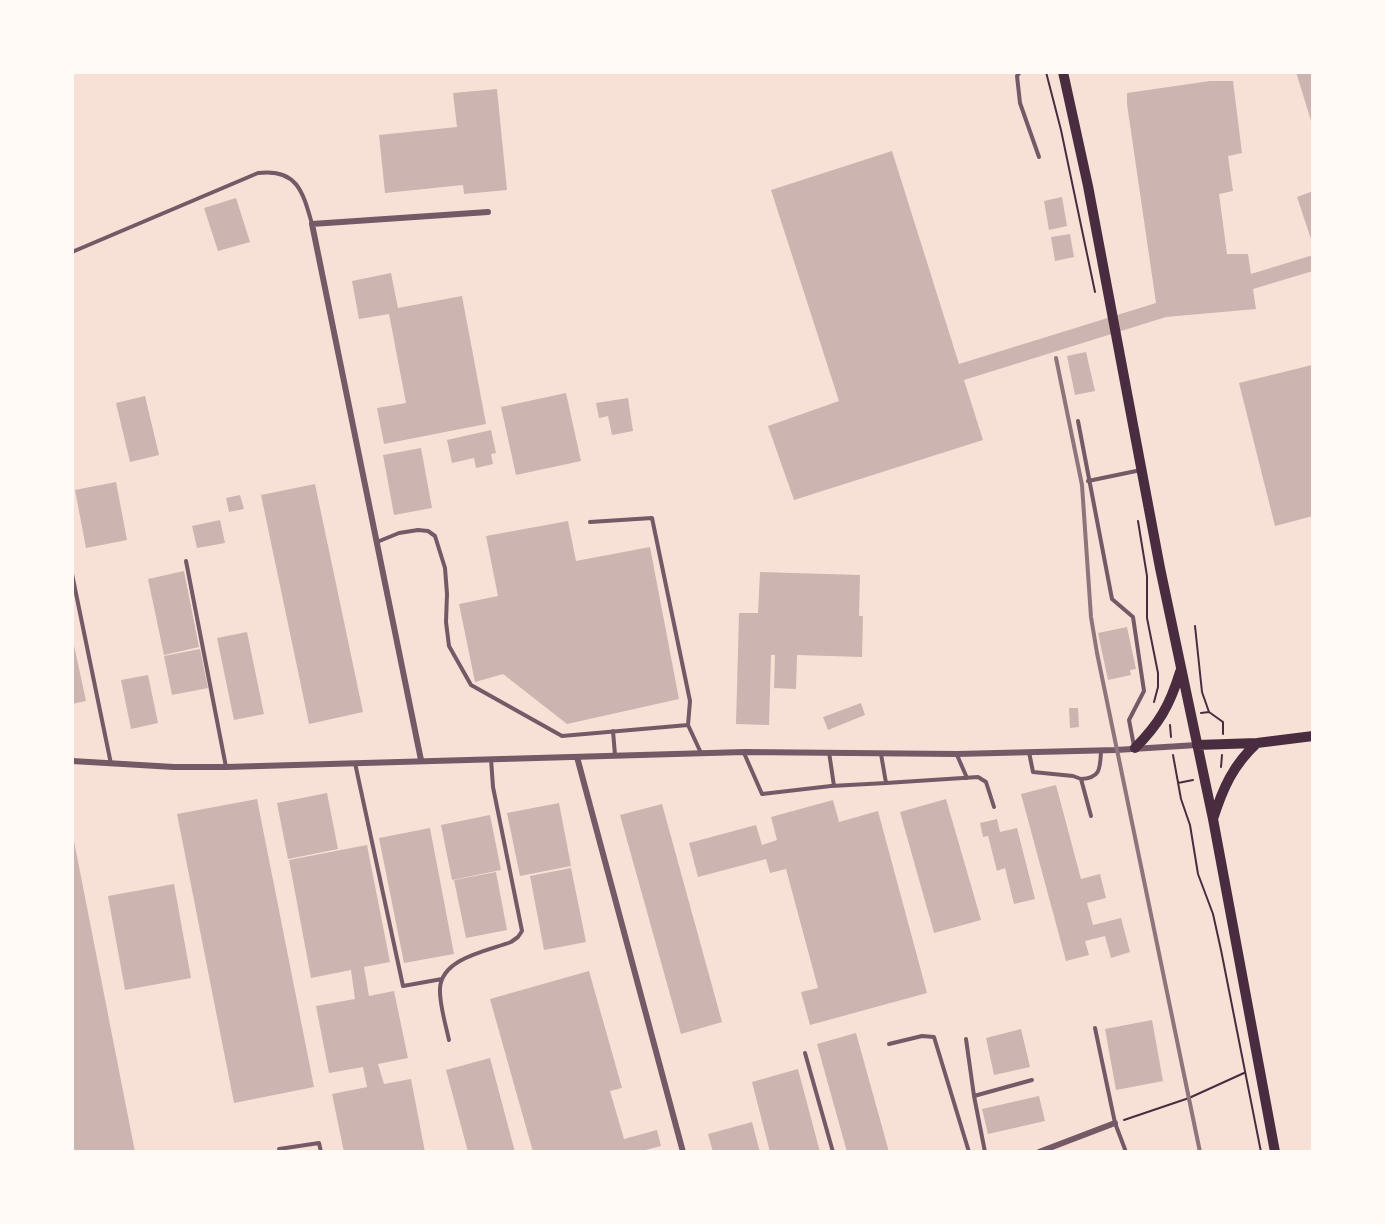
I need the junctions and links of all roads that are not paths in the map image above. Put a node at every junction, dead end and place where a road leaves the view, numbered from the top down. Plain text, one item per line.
1 (1020, 72) edge
2 (1063, 72) edge
3 (1039, 157) dead end
4 (488, 212) dead end
5 (312, 224) junction
6 (72, 252) edge
7 (1078, 421) dead end
8 (1142, 470) junction
9 (1088, 481) junction
10 (590, 522) dead end
11 (376, 542) junction
12 (186, 561) dead end
13 (72, 574) edge
14 (1181, 669) junction
15 (688, 725) junction
16 (613, 731) junction
17 (1313, 736) edge
18 (1257, 743) junction
19 (1197, 745) junction
20 (1135, 748) junction
21 (1101, 751) junction
22 (744, 752) junction
23 (828, 752) junction
24 (1029, 752) junction
25 (701, 754) junction
26 (881, 754) junction
27 (957, 754) junction
28 (615, 755) junction
29 (577, 757) junction
30 (491, 759) junction
31 (421, 760) junction
32 (72, 761) edge
33 (355, 763) junction
34 (111, 764) junction
35 (226, 767) junction
36 (967, 778) junction
37 (1081, 779) junction
38 (886, 783) junction
39 (834, 786) junction
40 (994, 807) dead end
41 (1091, 816) dead end
42 (1213, 819) junction
43 (442, 979) junction
44 (1095, 1028) dead end
45 (966, 1039) dead end
46 (449, 1040) dead end
47 (889, 1044) dead end
48 (805, 1053) dead end
49 (1032, 1080) dead end
50 (974, 1096) junction
51 (1115, 1123) junction
52 (279, 1149) dead end
53 (321, 1152) edge
54 (683, 1152) edge
55 (833, 1152) edge
56 (969, 1152) edge
57 (985, 1152) edge
58 (1039, 1152) edge
59 (1126, 1152) edge
60 (1275, 1152) edge

1 - 3 lane
2 - 8 main road
4 - 5 street
5 - 6 lane
5 - 11 street
7 - 9 lane
8 - 9 lane
8 - 14 main road
9 - 20 lane
10 - 15 lane
11 - 16 lane
11 - 31 street
12 - 35 lane
13 - 34 lane
14 - 19 main road
14 - 20 main road
15 - 16 lane
15 - 25 lane
16 - 28 lane
17 - 18 main road
18 - 19 main road
18 - 42 main road
19 - 20 street
19 - 42 main road
20 - 21 street
21 - 24 street
21 - 37 lane
22 - 23 street
22 - 25 street
22 - 39 lane
23 - 26 street
23 - 39 lane
24 - 27 street
24 - 37 lane
25 - 28 street
26 - 27 street
26 - 38 lane
27 - 36 lane
28 - 29 street
29 - 30 street
29 - 54 street
30 - 31 street
30 - 43 lane
31 - 33 street
32 - 34 street
33 - 35 street
33 - 43 lane
34 - 35 street
36 - 38 lane
36 - 40 lane
37 - 41 lane
38 - 39 lane
42 - 60 main road
43 - 46 lane
44 - 51 lane
45 - 50 lane
47 - 56 lane
48 - 55 lane
49 - 50 lane
50 - 57 lane
51 - 58 street
51 - 59 lane
52 - 53 lane

